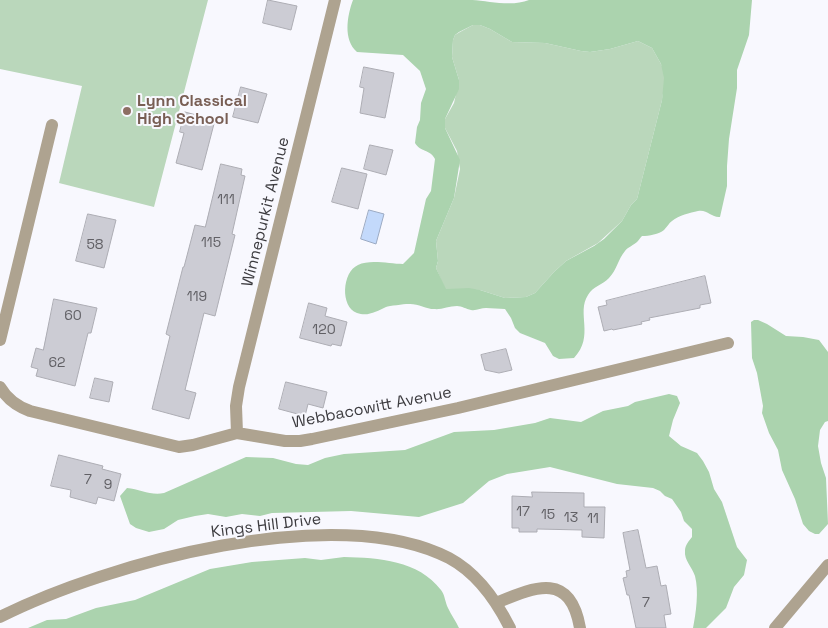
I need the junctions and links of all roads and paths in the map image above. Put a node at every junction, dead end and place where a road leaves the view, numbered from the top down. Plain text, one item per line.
1 (335, 0) edge
2 (52, 125) dead end
3 (0, 340) edge
4 (728, 343) dead end
5 (0, 387) edge
6 (237, 433) junction
7 (828, 565) edge
8 (496, 603) junction
9 (0, 617) edge
10 (510, 628) edge
11 (580, 628) edge
12 (775, 628) edge

1 - 6 street, Winnepurkit Avenue
2 - 3 street
4 - 6 street, Webbacowitt Avenue
5 - 6 street, Webbacowitt Avenue
7 - 12 street
8 - 9 street, Kings Hill Drive
8 - 10 street, Kings Hill Drive
8 - 11 street

